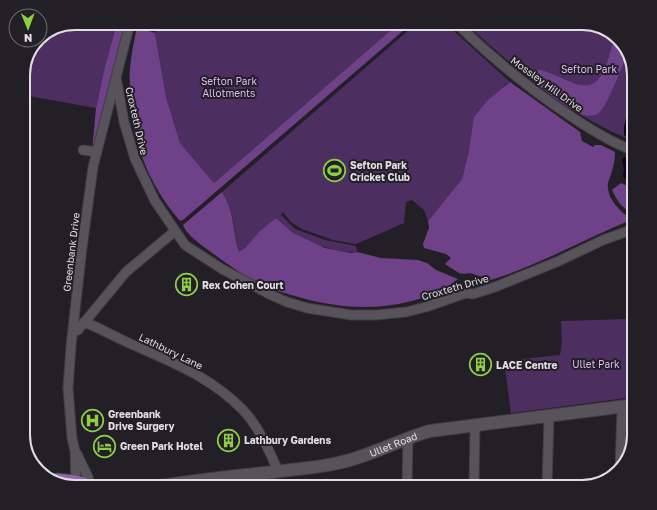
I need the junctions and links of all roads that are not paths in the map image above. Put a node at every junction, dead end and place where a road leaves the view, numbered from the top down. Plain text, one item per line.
1 (128, 30) edge
2 (463, 30) edge
3 (116, 77) junction
4 (627, 148) edge
5 (83, 150) dead end
6 (97, 152) junction
7 (175, 231) junction
8 (627, 232) edge
9 (84, 322) junction
10 (73, 332) junction
11 (627, 406) edge
12 (622, 407) junction
13 (549, 416) junction
14 (475, 425) junction
15 (408, 438) junction
16 (76, 451) junction
17 (620, 458) edge
18 (278, 471) junction
19 (82, 480) edge
20 (86, 480) edge
21 (197, 480) edge
22 (407, 480) edge
23 (474, 480) edge
24 (547, 480) edge

1 - 3 street, Greenbank Drive
2 - 4 street, Mossley Hill Drive
3 - 6 street, Greenbank Drive
3 - 7 street, Croxteth Drive
5 - 6 street
6 - 10 street, Greenbank Drive
7 - 8 street, Croxteth Drive
7 - 9 street
9 - 10 street
9 - 18 street, Lathbury Lane
10 - 16 street, Greenbank Drive
11 - 12 main road, Ullet Road
12 - 13 main road, Ullet Road
12 - 17 street
13 - 14 main road, Ullet Road
13 - 24 street
14 - 15 main road, Ullet Road
14 - 23 street
15 - 18 main road, Ullet Road
15 - 22 street
16 - 19 street, Greenbank Drive
16 - 20 street
18 - 21 main road, Ullet Road

